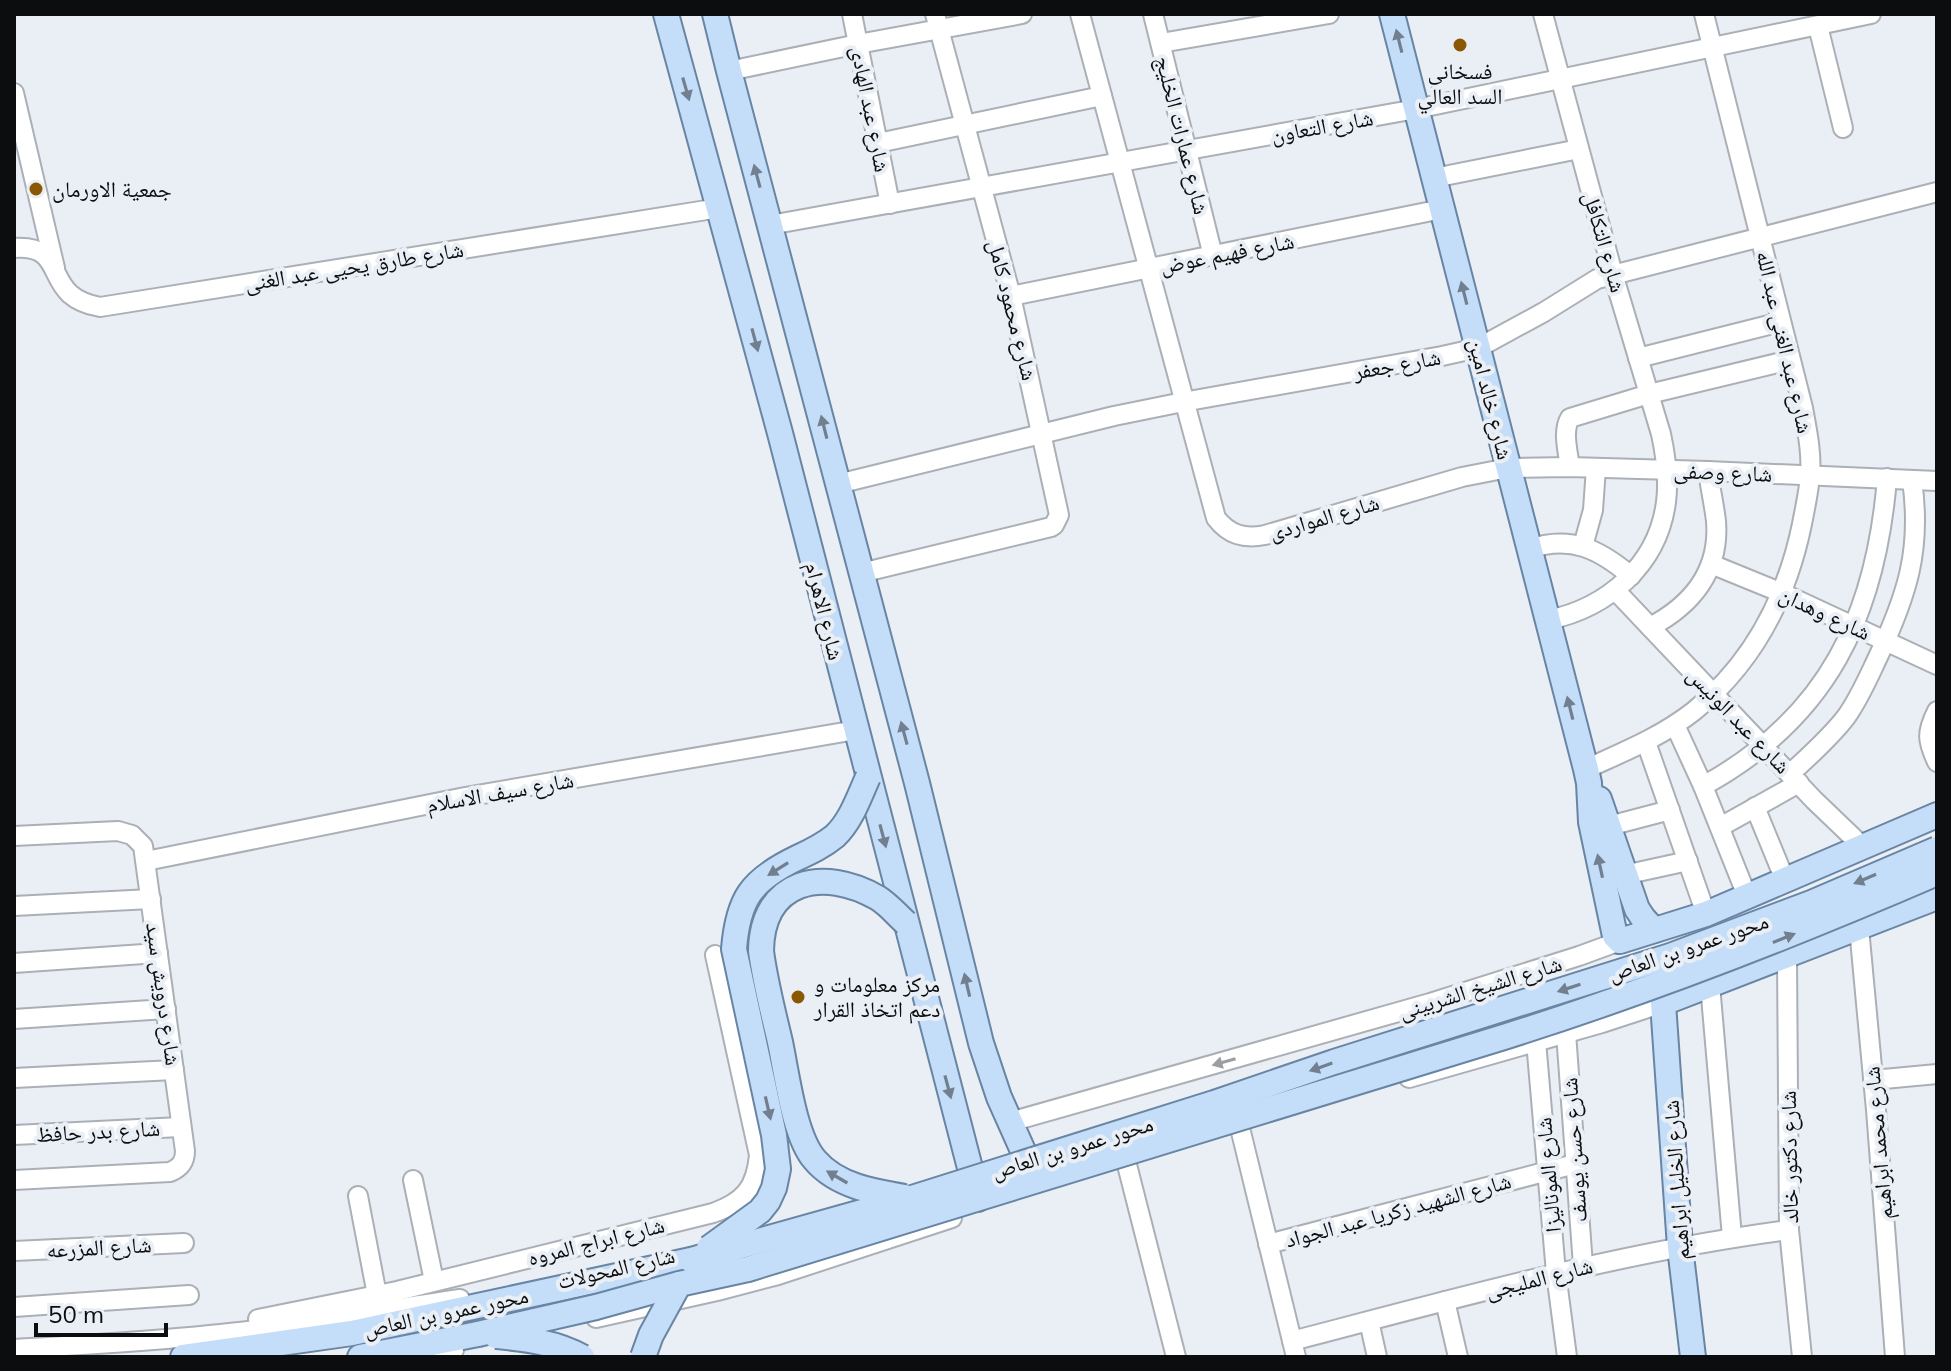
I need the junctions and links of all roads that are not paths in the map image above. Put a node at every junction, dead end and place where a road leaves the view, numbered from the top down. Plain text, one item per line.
1 (666, 14) edge
2 (715, 14) edge
3 (852, 14) edge
4 (1022, 14) edge
5 (1080, 14) edge
6 (1153, 14) edge
7 (1329, 14) edge
8 (1392, 14) edge
9 (1543, 14) edge
10 (1704, 14) edge
11 (1871, 14) edge
12 (937, 22) edge
13 (1818, 26) junction
14 (1161, 43) junction
15 (858, 44) junction
16 (1712, 47) junction
17 (729, 71) junction
18 (1560, 79) junction
19 (14, 93) edge
20 (1102, 96) junction
21 (1416, 109) junction
22 (965, 125) junction
23 (1843, 128) dead end
24 (878, 143) junction
25 (1579, 149) junction
26 (1187, 151) junction
27 (1120, 163) junction
28 (1434, 178) junction
29 (982, 187) junction
30 (1937, 192) edge
31 (890, 204) junction
32 (719, 208) junction
33 (1442, 209) junction
34 (770, 225) junction
35 (1760, 237) junction
36 (14, 248) edge
37 (1213, 256) junction
38 (55, 268) junction
39 (1147, 269) junction
40 (1613, 274) junction
41 (1011, 296) junction
42 (1781, 322) junction
43 (1478, 348) junction
44 (1638, 358) junction
45 (1790, 360) junction
46 (1649, 394) junction
47 (1183, 402) junction
48 (1041, 433) junction
49 (1570, 467) junction
50 (1508, 468) junction
51 (1596, 468) junction
52 (1667, 470) junction
53 (1708, 471) junction
54 (1810, 474) junction
55 (1887, 478) junction
56 (1912, 480) junction
57 (1937, 481) edge
58 (838, 484) junction
59 (1583, 546) junction
60 (1529, 549) junction
61 (1711, 564) junction
62 (861, 573) junction
63 (1631, 576) junction
64 (1616, 591) junction
65 (1782, 593) junction
66 (1548, 620) junction
67 (1854, 626) junction
68 (1650, 627) junction
69 (1885, 641) junction
70 (1937, 665) edge
71 (1714, 694) junction
72 (1937, 711) edge
73 (1675, 725) junction
74 (856, 730) junction
75 (1646, 742) junction
76 (1763, 746) junction
77 (1937, 762) edge
78 (1588, 776) junction
79 (868, 777) junction
80 (1794, 778) junction
81 (1703, 786) junction
82 (1755, 807) junction
83 (1670, 810) junction
84 (1937, 815) edge
85 (1609, 826) junction
86 (1720, 827) junction
87 (14, 836) edge
88 (1863, 847) junction
89 (1937, 849) edge
90 (146, 861) junction
91 (1688, 861) junction
92 (1937, 873) edge
93 (1624, 875) junction
94 (1785, 880) junction
95 (1747, 896) junction
96 (1937, 897) edge
97 (151, 899) junction
98 (14, 906) edge
99 (1706, 914) junction
100 (906, 923) junction
101 (1859, 928) junction
102 (1654, 930) junction
103 (1620, 941) junction
104 (158, 953) junction
105 (715, 955) dead end
106 (1787, 957) junction
107 (14, 963) edge
108 (1710, 985) junction
109 (1663, 1003) junction
110 (166, 1009) junction
111 (14, 1019) edge
112 (1566, 1033) junction
113 (1536, 1041) junction
114 (174, 1070) junction
115 (1937, 1074) edge
116 (14, 1078) edge
117 (1873, 1080) junction
118 (1010, 1122) junction
119 (181, 1127) junction
120 (1240, 1128) junction
121 (14, 1135) edge
122 (1126, 1161) junction
123 (1575, 1164) junction
124 (970, 1169) junction
125 (1547, 1171) junction
126 (14, 1180) edge
127 (413, 1180) dead end
128 (1040, 1190) junction
129 (358, 1196) dead end
130 (912, 1198) junction
131 (981, 1209) junction
132 (1789, 1230) junction
133 (1732, 1237) junction
134 (184, 1243) dead end
135 (1268, 1244) junction
136 (1680, 1247) junction
137 (14, 1251) edge
138 (691, 1260) junction
139 (1583, 1266) junction
140 (1556, 1273) junction
141 (434, 1281) junction
142 (679, 1284) junction
143 (189, 1295) dead end
144 (377, 1295) junction
145 (1445, 1301) junction
146 (14, 1307) edge
147 (1369, 1321) junction
148 (478, 1334) junction
149 (202, 1336) junction
150 (14, 1349) edge
151 (1294, 1349) edge
152 (183, 1357) edge
153 (360, 1357) edge
154 (424, 1357) edge
155 (582, 1357) edge
156 (643, 1357) edge
157 (1176, 1357) edge
158 (1377, 1357) edge
159 (1458, 1357) edge
160 (1567, 1357) edge
161 (1693, 1357) edge
162 (1802, 1357) edge
163 (1895, 1357) edge

1 -> 32 main road, شارع الاهرام
2 - 17 main road, شارع الاهرام
3 - 15 street, شارع عبد الهادى
4 - 12 street
5 - 20 street, شارع المواردى
6 - 14 street, شارع عمارات الخليج
7 - 14 street
21 -> 8 main road, شارع خالد امين
9 - 18 street, شارع التكافل
10 - 16 street, شارع عبد الغنى عبد الله
11 - 13 street, شارع التعاون
12 - 15 street
12 - 22 street, شارع محمود كامل
13 - 16 street, شارع التعاون
13 - 23 street
14 - 26 street, شارع عمارات الخليج
15 - 17 street
15 - 24 street, شارع عبد الهادى
16 - 18 street, شارع التعاون
16 - 35 street, شارع عبد الغنى عبد الله
34 -> 17 main road, شارع الاهرام
18 - 21 street, شارع التعاون
18 - 25 street, شارع التكافل
19 - 38 street
20 - 22 street
20 - 27 street, شارع المواردى
21 - 26 street, شارع التعاون
21 - 28 main road, شارع خالد امين
22 - 24 street
22 - 29 street, شارع محمود كامل
24 - 31 street, شارع عبد الهادى
25 - 28 street
25 - 40 street, شارع التكافل
26 - 27 street, شارع التعاون
26 - 37 street, شارع عمارات الخليج
27 - 29 street, شارع التعاون
27 - 39 street, شارع المواردى
28 - 33 main road, شارع خالد امين
29 - 31 street, شارع التعاون
29 - 41 street, شارع محمود كامل
30 - 35 street, شارع جعفر
31 - 34 street, شارع التعاون
32 - 38 street, شارع طارق يحيى عبد الغنى
32 -> 74 main road, شارع الاهرام
33 - 37 street, شارع فهيم عوض
43 -> 33 main road, شارع خالد امين
58 -> 34 main road, شارع الاهرام
35 - 40 street, شارع جعفر
35 - 42 street, شارع عبد الغنى عبد الله
36 - 38 street, شارع طارق يحيى عبد الغنى
37 - 39 street, شارع فهيم عوض
39 - 41 street, شارع فهيم عوض
39 - 47 street, شارع المواردى
40 - 43 street, شارع جعفر
40 - 44 street, شارع التكافل
41 - 48 street, شارع محمود كامل
42 - 44 street
42 - 45 street, شارع عبد الغنى عبد الله
43 - 47 street, شارع جعفر
43 - 50 main road, شارع خالد امين
44 - 46 street, شارع التكافل
45 - 46 street
45 - 54 street, شارع عبد الغنى عبد الله
46 - 49 street
46 - 52 street, شارع التكافل
47 - 48 street, شارع جعفر
47 - 50 street, شارع المواردى
48 - 58 street, شارع جعفر
48 - 62 street, شارع محمود كامل
49 - 50 street, شارع وصفى
49 - 51 street, شارع وصفى
50 - 60 main road, شارع خالد امين
51 - 52 street, شارع وصفى
51 - 59 street
52 - 53 street, شارع وصفى
52 - 63 street, شارع التكافل
53 - 54 street, شارع وصفى
53 - 61 street
54 - 55 street, شارع وصفى
54 - 65 street, شارع عبد الغنى عبد الله
55 - 56 street, شارع وصفى
55 - 67 street
56 - 57 street, شارع وصفى
56 - 69 street
58 - 62 main road, شارع الاهرام
59 - 60 street
59 - 63 street
60 - 66 main road, شارع خالد امين
61 - 65 street, شارع وهدان
61 - 68 street
118 -> 62 main road, شارع الاهرام
63 - 64 street, شارع التكافل
64 - 66 street, شارع التكافل
64 - 68 street, شارع عبد الونيس
65 - 67 street, شارع وهدان
65 - 71 street, شارع عبد الغنى عبد الله
78 -> 66 main road, شارع خالد امين
67 - 69 street, شارع وهدان
67 - 76 street
68 - 71 street, شارع عبد الونيس
69 - 70 street, شارع وهدان
69 - 80 street
71 - 73 street, شارع عبد الغنى عبد الله
71 - 76 street, شارع عبد الونيس
72 - 77 street
73 - 75 street, شارع عبد الغنى عبد الله
73 - 81 street
74 - 79 main road, شارع الاهرام
74 - 90 street, شارع سيف الاسلام
75 - 78 street, شارع عبد الغنى عبد الله
75 - 83 street
76 - 80 street, شارع عبد الونيس
76 - 81 street
78 - 85 main road, شارع خالد امين
103 -> 78 main road, شارع خالد امين
79 -> 100 main road, شارع الاهرام
79 -> 138 main road, bridge
80 - 82 street
80 - 88 street, شارع عبد الونيس
81 - 86 street
82 - 86 street
82 - 94 street
83 - 85 street
83 - 91 street
84 - 88 main road, شارع الشيخ الشربينى
85 - 93 main road, شارع خالد امين
86 - 95 street
87 - 90 street
88 - 94 main road, شارع الشيخ الشربينى
89 -> 130 main road, محور عمرو بن العاص, bridge
90 - 97 street, شارع درويش سيد
91 - 93 street
91 - 99 street
142 -> 92 main road, محور عمرو بن العاص, bridge
93 - 102 main road, شارع خالد امين
94 - 95 main road, شارع الشيخ الشربينى
95 - 99 main road, شارع الشيخ الشربينى
96 - 101 main road
97 - 98 street
97 - 104 street, شارع درويش سيد
99 - 102 main road, شارع الشيخ الشربينى
100 -> 124 main road, شارع الاهرام
130 -> 100 main road, bridge
101 - 106 main road
101 - 117 street, شارع محمد ابراهيم
102 - 103 main road, شارع الشيخ الشربينى
103 -> 118 street, شارع الشيخ الشربينى
104 - 107 street
104 - 110 street, شارع درويش سيد
105 - 141 street, شارع ابراج المروه
106 - 108 main road
106 - 132 street, شارع دكتور خالد
108 - 109 main road
108 - 133 street
109 - 112 street
109 - 136 main road, شارع الخليل ابراهيم
110 - 111 street
110 - 114 street, شارع درويش سيد
112 - 113 street
112 - 123 street, شارع حسن يوسف
113 - 120 street
113 - 125 street, شارع الموناليزا
114 - 116 street
114 - 119 street, شارع درويش سيد
115 - 117 street
117 - 163 street, شارع محمد ابراهيم
118 - 128 main road, شارع الاهرام
119 - 121 street, شارع بدر حافظ
119 - 126 street, شارع درويش سيد
120 - 122 street
120 - 135 street
122 - 128 street
122 - 157 street
123 - 125 street, شارع الشهيد زكريا عبد الجواد
123 - 139 street, شارع حسن يوسف
124 - 131 main road, شارع الاهرام
124 - 149 street, شارع المحولات
125 - 135 street, شارع الشهيد زكريا عبد الجواد
125 - 140 street, شارع الموناليزا
127 - 141 street
128 - 131 street, شارع المحولات
129 - 144 street
130 - 138 main road, محور عمرو بن العاص, bridge
131 - 154 street, شارع المحولات
132 - 133 street, شارع المليجى
132 - 162 street, شارع دكتور خالد
133 - 136 street, شارع المليجى
134 - 137 street, شارع المزرعه
135 - 151 street
136 - 139 street, شارع المليجى
136 - 161 main road, شارع الخليل ابراهيم
138 - 152 main road, محور عمرو بن العاص
139 - 140 street, شارع المليجى
140 - 145 street, شارع المليجى
140 - 160 street, شارع الموناليزا
141 - 144 street, شارع ابراج المروه
142 - 148 main road, محور عمرو بن العاص, bridge
142 - 156 main road, bridge
143 - 146 street
144 - 149 street, شارع ابراج المروه
145 - 147 street, شارع المليجى
145 - 159 street
147 - 151 street, شارع المليجى
147 - 158 street
148 - 153 main road, محور عمرو بن العاص
148 - 155 main road, bridge
149 - 150 street, شارع المحولات

